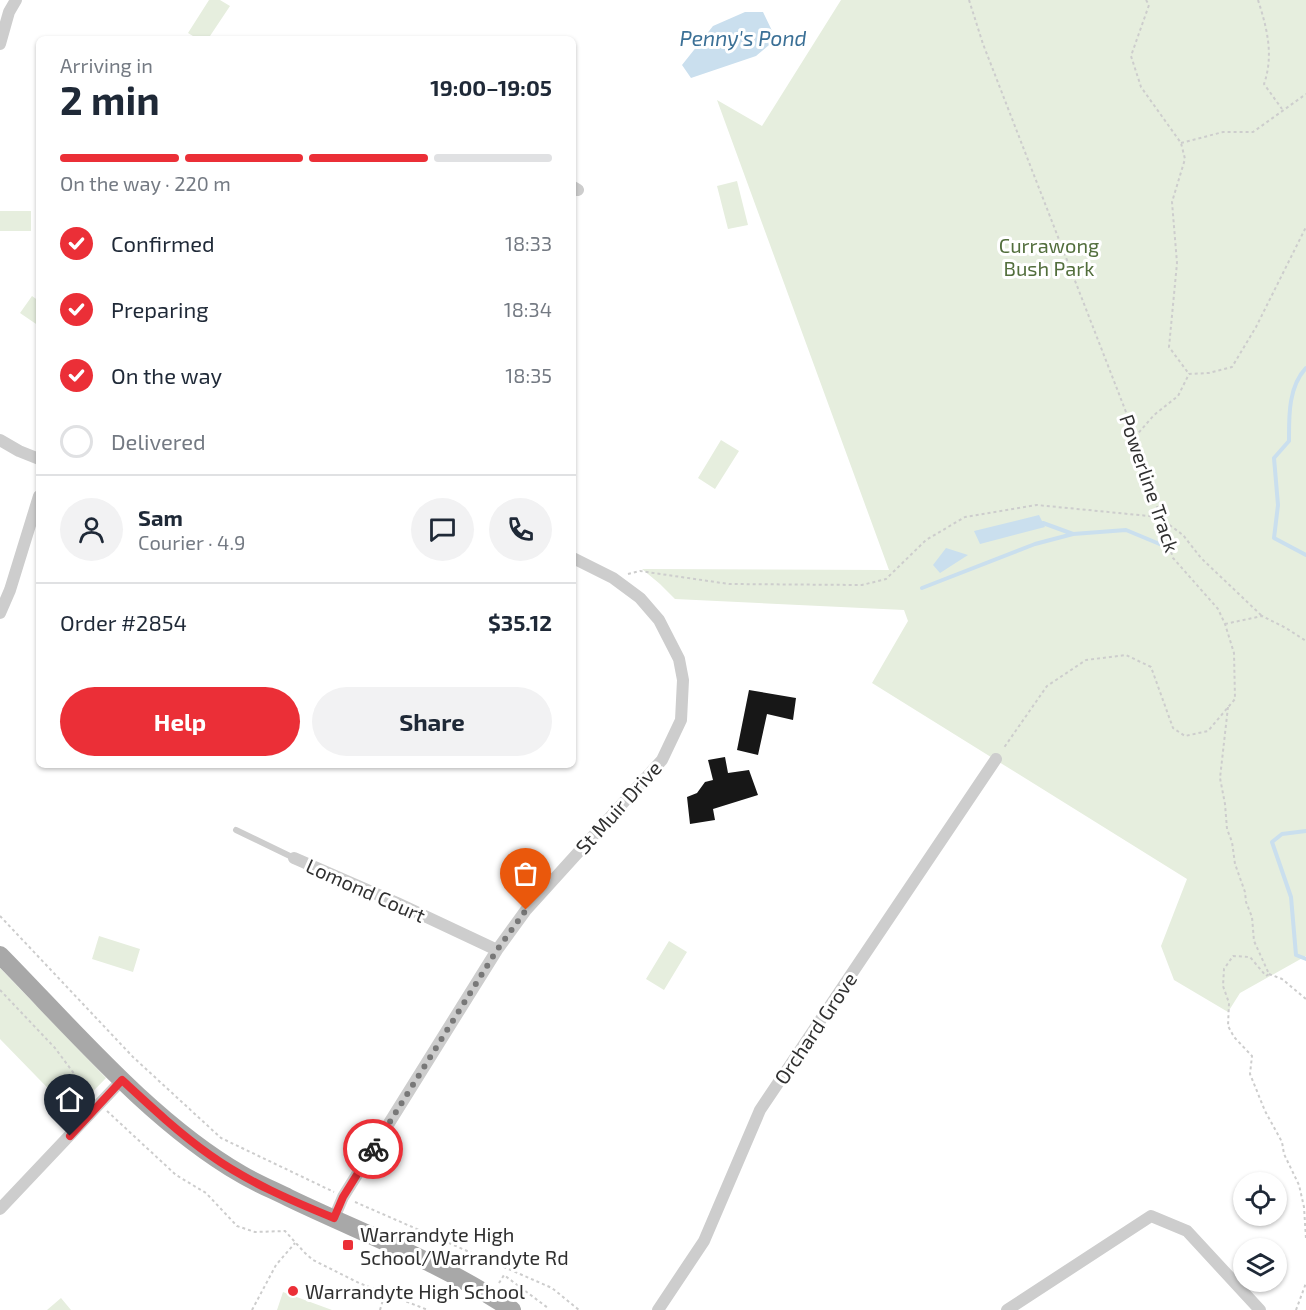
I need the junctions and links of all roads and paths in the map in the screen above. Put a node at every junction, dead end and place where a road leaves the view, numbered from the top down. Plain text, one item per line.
1 (16, 0) edge
2 (969, 0) edge
3 (1146, 0) edge
4 (1258, 0) edge
5 (0, 44) edge
6 (1306, 94) edge
7 (1282, 111) junction
8 (1181, 143) junction
9 (1306, 227) edge
10 (1189, 374) junction
11 (1135, 437) junction
12 (0, 440) edge
13 (36, 458) edge
14 (36, 506) edge
15 (1159, 517) junction
16 (576, 560) edge
17 (613, 578) junction
18 (0, 613) edge
19 (1262, 616) junction
20 (1225, 624) junction
21 (1306, 641) edge
22 (1228, 707) junction
23 (996, 759) joint
24 (236, 830) dead end
25 (294, 858) joint
26 (0, 916) edge
27 (497, 950) junction
28 (0, 955) edge
29 (1269, 974) junction
30 (0, 990) edge
31 (1306, 999) edge
32 (122, 1080) junction
33 (99, 1105) junction
34 (343, 1197) junction
35 (0, 1209) edge
36 (334, 1218) junction
37 (1306, 1239) edge
38 (295, 1243) junction
39 (507, 1269) junction
40 (504, 1275) dead end
41 (1306, 1283) edge
42 (386, 1293) junction
43 (252, 1310) edge
44 (380, 1310) edge
45 (428, 1310) edge
46 (512, 1310) edge
47 (579, 1310) edge
48 (658, 1310) edge
49 (1007, 1310) edge
50 (1260, 1310) edge
51 (1296, 1310) edge

1 - 5 street
2 - 11 path, Powerline Track
3 - 8 path
4 - 7 path
6 - 7 path
7 - 8 path
8 - 10 path
9 - 10 path
10 - 11 path
11 - 15 path, Powerline Track
12 - 13 street
14 - 18 street
15 - 17 path
15 - 19 path
15 - 20 path, Powerline Track
16 - 17 street, St Muir Drive
17 - 27 street, St Muir Drive
19 - 20 path
19 - 21 path
20 - 22 path, Powerline Track
22 - 23 path, Powerline Track
22 - 29 path
23 - 48 street, Orchard Grove
24 - 25 lane, Lomond Court
25 - 27 street, Lomond Court
26 - 34 path
27 - 34 street, St Muir Drive
28 - 32 main road
29 - 31 path
29 - 37 path
30 - 33 path
32 - 33 street
32 - 36 main road
33 - 35 street
33 - 38 path
34 - 36 street, St Muir Drive
34 - 39 path
36 - 46 main road
38 - 42 path
38 - 43 path
39 - 40 path
39 - 47 path
41 - 51 path
42 - 44 path
42 - 45 path
49 - 50 street

